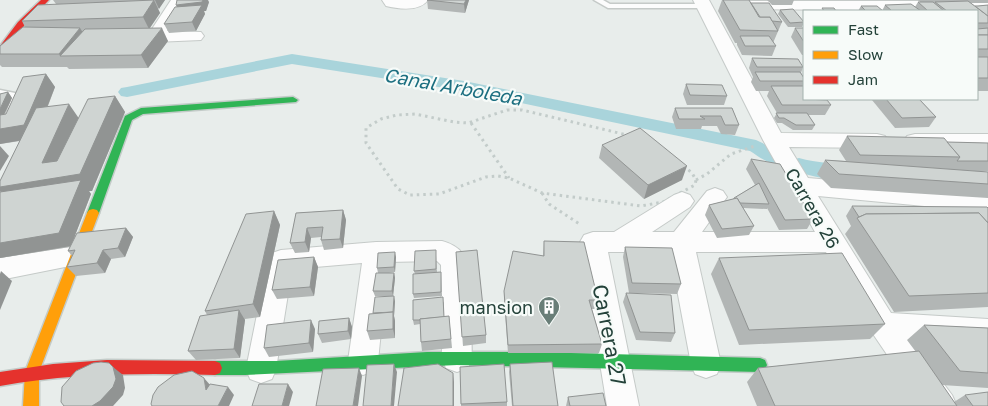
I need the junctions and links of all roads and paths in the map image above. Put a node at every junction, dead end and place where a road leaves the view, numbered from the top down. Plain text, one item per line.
1 (45, 0) edge
2 (179, 0) edge
3 (390, 0) edge
4 (420, 0) edge
5 (598, 0) edge
6 (703, 3) edge
7 (988, 6) edge
8 (195, 36) dead end
9 (118, 37) edge
10 (155, 37) junction
11 (10, 38) junction
12 (30, 38) edge
13 (0, 52) edge
14 (0, 94) edge
15 (292, 100) dead end
16 (0, 123) edge
17 (471, 123) junction
18 (774, 140) junction
19 (988, 141) edge
20 (509, 178) junction
21 (696, 180) junction
22 (802, 186) junction
23 (542, 193) junction
24 (715, 197) dead end
25 (682, 201) dead end
26 (988, 203) edge
27 (682, 242) junction
28 (833, 242) junction
29 (602, 249) junction
30 (376, 252) junction
31 (76, 256) junction
32 (0, 269) edge
33 (883, 325) junction
34 (988, 332) edge
35 (457, 358) junction
36 (363, 361) junction
37 (614, 362) junction
38 (706, 364) junction
39 (760, 365) dead end
40 (261, 369) junction
41 (32, 372) junction
42 (0, 379) edge
43 (31, 406) edge
44 (623, 406) edge
45 (941, 406) edge

1 - 11 main road
2 - 10 street
3 - 4 street
5 - 6 lane
6 - 7 street
6 - 18 street, Carrera 26
8 - 10 street
9 - 10 street
11 - 12 street
11 - 13 main road
14 - 16 lane
15 - 31 main road
17 - 20 path
17 - 20 path
17 - 21 path
18 - 19 street
18 - 21 path
18 - 22 street, Carrera 26
20 - 23 path
21 - 23 path
22 - 26 street
22 - 28 street, Carrera 26
23 - 29 path
24 - 27 street
25 - 29 street
27 - 28 street
27 - 29 street
27 - 38 street
28 - 33 street, Carrera 26
29 - 37 street, Carrera 27
30 - 35 street
30 - 36 street
30 - 40 street
31 - 32 street
31 - 41 main road
33 - 34 street
33 - 45 street, Carrera 26
35 - 36 main road
35 - 37 main road
36 - 40 main road
37 - 38 main road
37 - 44 street, Carrera 27
38 - 39 main road
40 - 41 main road
41 - 42 main road
41 - 43 main road

